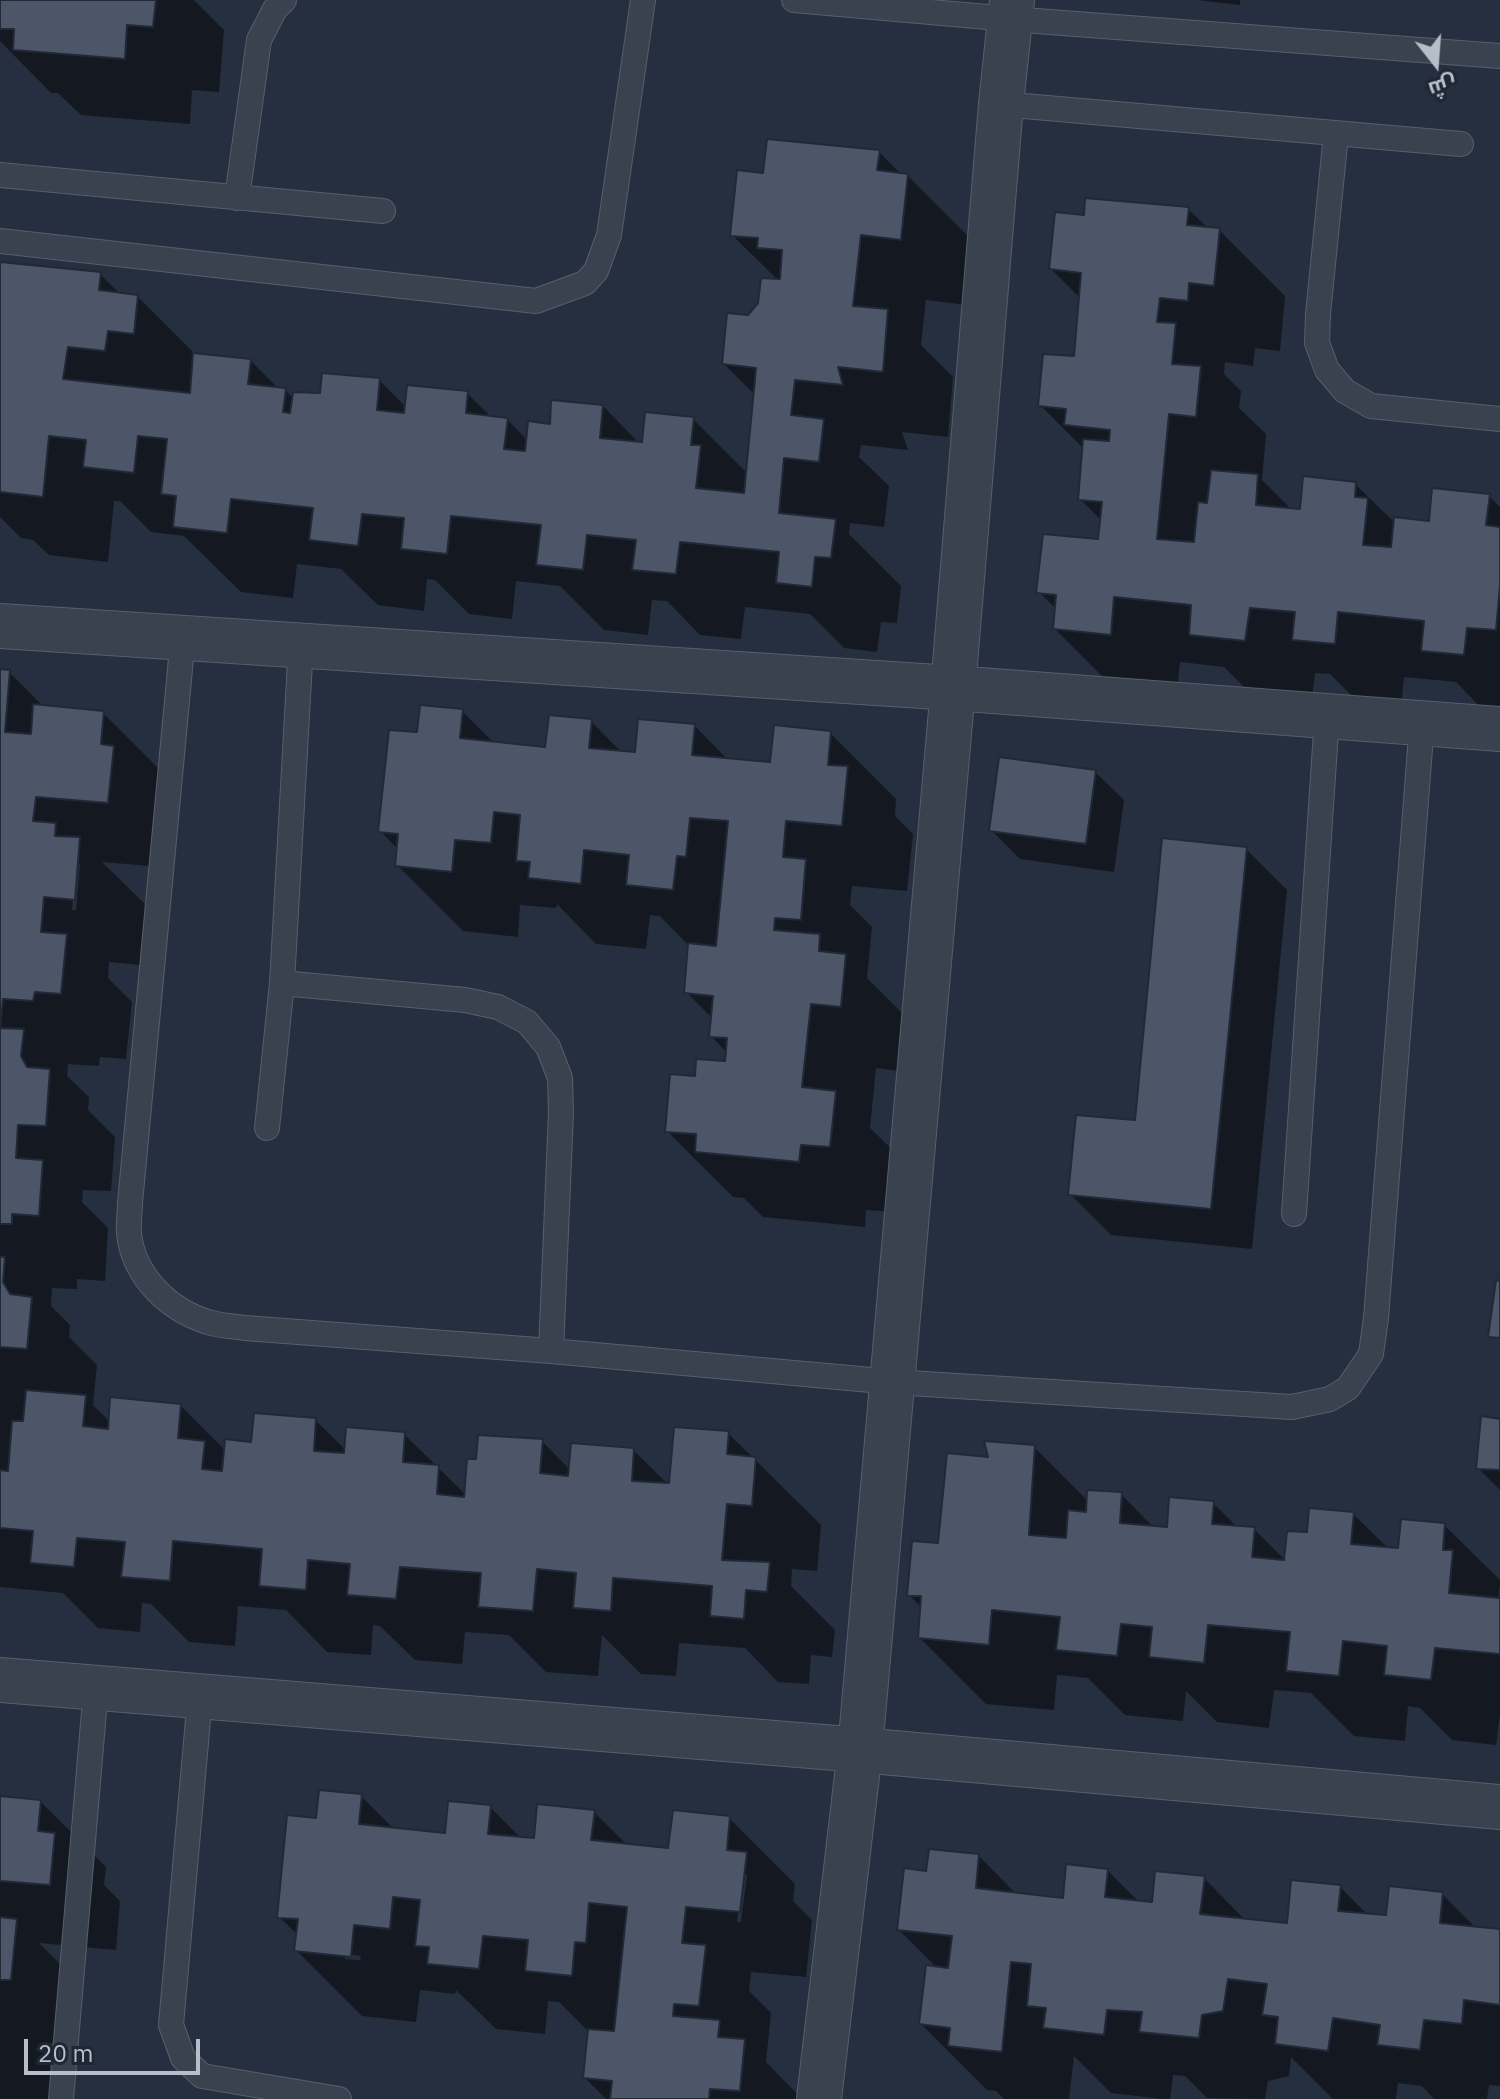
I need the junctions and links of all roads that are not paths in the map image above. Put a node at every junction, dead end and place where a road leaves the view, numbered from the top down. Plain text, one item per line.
1 (284, 0) edge
2 (643, 0) edge
3 (794, 0) edge
4 (1011, 9) edge
5 (1500, 56) edge
6 (1001, 104) junction
7 (1336, 134) junction
8 (1461, 144) dead end
9 (0, 175) edge
10 (237, 198) junction
11 (383, 211) dead end
12 (0, 241) edge
13 (1500, 419) edge
14 (0, 626) edge
15 (183, 637) junction
16 (301, 644) junction
17 (953, 688) junction
18 (1327, 716) junction
19 (1422, 723) junction
20 (1500, 729) edge
21 (282, 983) junction
22 (267, 1128) dead end
23 (1294, 1214) dead end
24 (551, 1351) junction
25 (893, 1382) junction
26 (0, 1680) edge
27 (96, 1688) junction
28 (200, 1697) junction
29 (860, 1750) junction
30 (1500, 1807) edge
31 (61, 2099) edge
32 (339, 2099) edge
33 (819, 2099) edge

1 - 10 lane
2 - 12 lane
3 - 4 lane
4 - 5 lane
4 - 6 street
6 - 7 lane
6 - 17 street
7 - 8 lane
7 - 13 lane
9 - 10 lane
10 - 11 lane
14 - 15 street
15 - 16 street
15 - 24 lane
16 - 17 street
16 - 21 lane
17 - 18 street
17 - 25 street
18 - 19 street
18 - 23 lane
19 - 20 street
19 - 25 lane
21 - 22 lane
21 - 24 lane
24 - 25 lane
25 - 29 street
26 - 27 street
27 - 28 street
27 - 31 lane
28 - 29 street
28 - 32 lane
29 - 30 street
29 - 33 street

